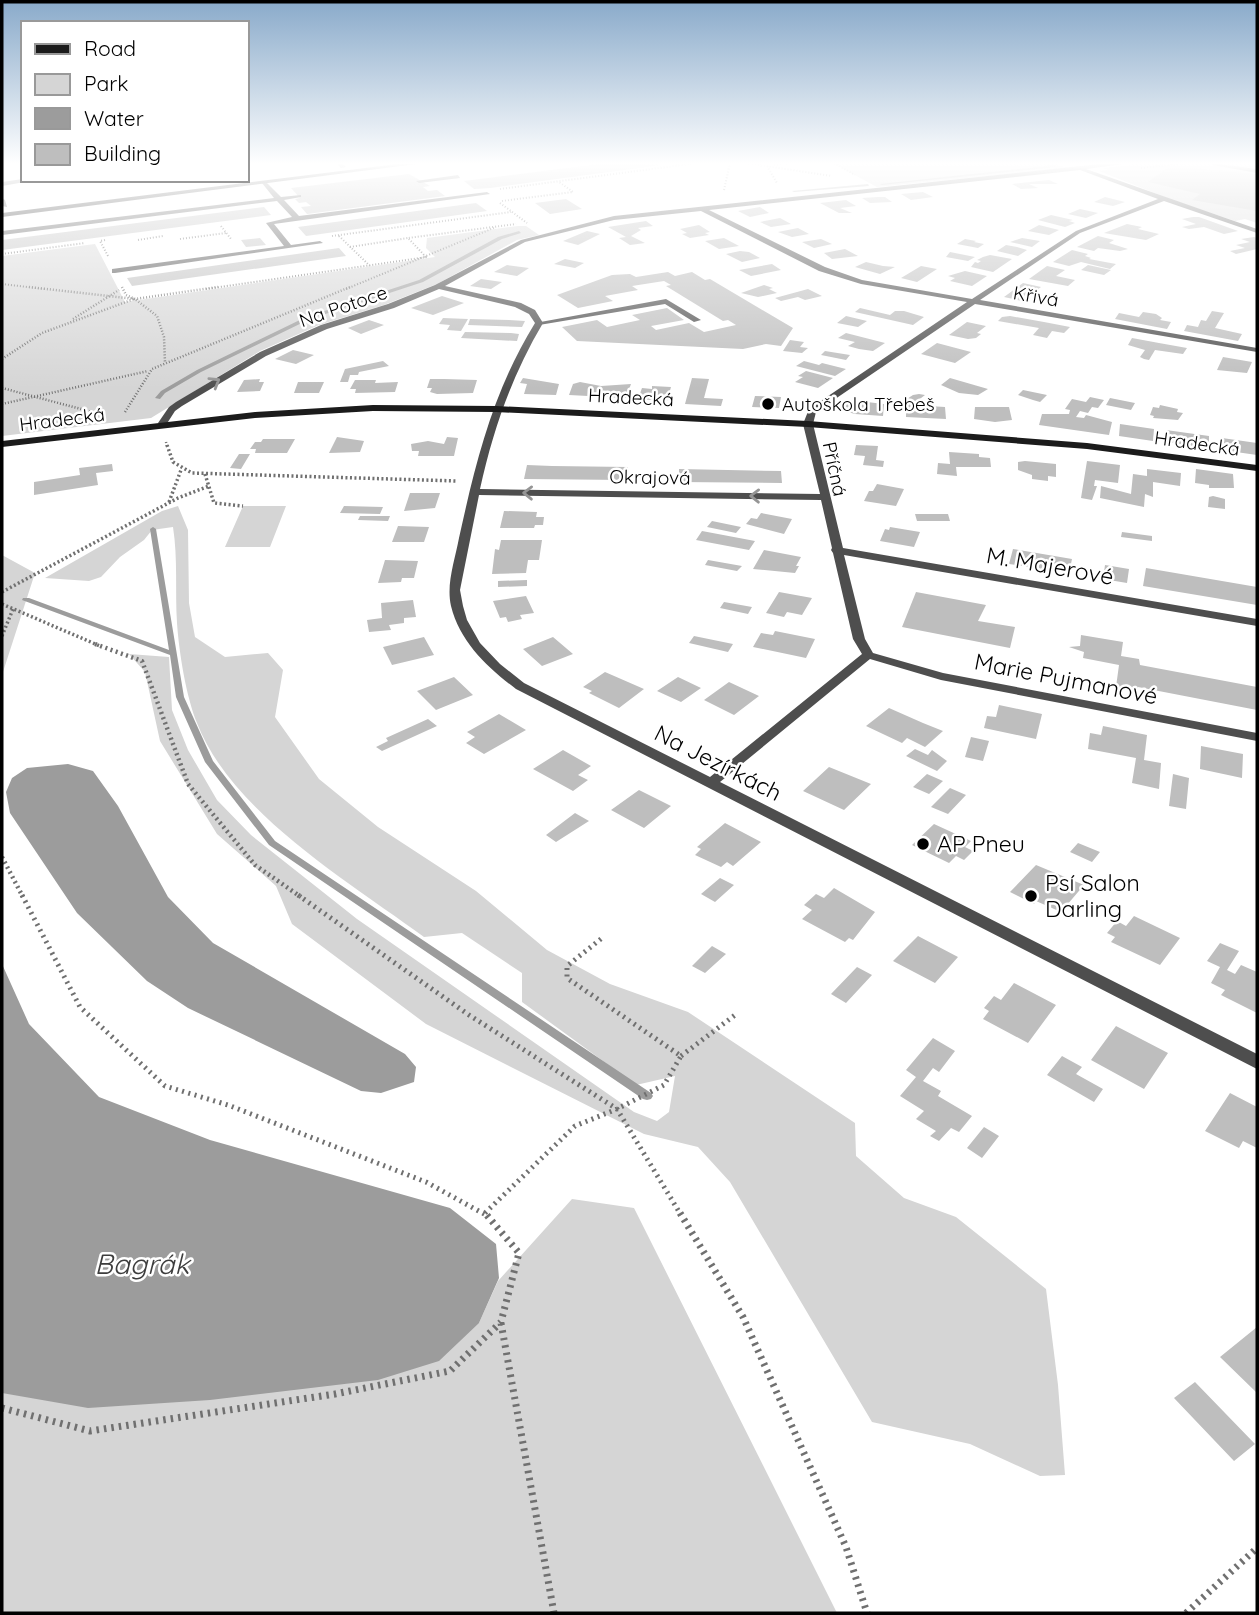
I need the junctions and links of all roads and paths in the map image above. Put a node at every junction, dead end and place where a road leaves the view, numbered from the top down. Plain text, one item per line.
1 (137, 238) edge
2 (164, 238) edge
3 (282, 238) edge
4 (329, 238) edge
5 (341, 238) edge
6 (406, 238) edge
7 (408, 238) edge
8 (470, 238) edge
9 (532, 238) edge
10 (760, 238) edge
11 (1068, 238) edge
12 (322, 240) joint
13 (88, 243) dead end
14 (167, 244) dead end
15 (142, 247) dead end
16 (289, 247) junction
17 (350, 247) junction
18 (2, 254) edge
19 (427, 257) junction
20 (369, 266) dead end
21 (115, 271) dead end
22 (2, 284) edge
23 (438, 287) junction
24 (122, 288) dead end
25 (106, 296) junction
26 (135, 299) junction
27 (972, 301) junction
28 (697, 320) dead end
29 (539, 323) junction
30 (67, 324) junction
31 (1257, 351) edge
32 (2, 359) edge
33 (165, 363) junction
34 (150, 371) junction
35 (2, 388) edge
36 (33, 396) junction
37 (2, 404) edge
38 (496, 409) junction
39 (106, 416) dead end
40 (119, 419) dead end
41 (163, 423) junction
42 (808, 425) junction
43 (2, 444) edge
44 (1257, 468) edge
45 (181, 470) junction
46 (205, 474) junction
47 (209, 486) junction
48 (477, 486) junction
49 (823, 497) junction
50 (169, 503) junction
51 (243, 506) dead end
52 (836, 550) junction
53 (2, 592) edge
54 (2, 604) edge
55 (13, 609) junction
56 (1257, 622) edge
57 (2, 636) edge
58 (867, 656) junction
59 (1257, 737) edge
60 (711, 783) junction
61 (2, 857) edge
62 (602, 938) dead end
63 (735, 1015) dead end
64 (681, 1056) junction
65 (1257, 1062) edge
66 (617, 1109) junction
67 (485, 1213) junction
68 (501, 1322) junction
69 (2, 1408) edge
70 (1257, 1548) edge
71 (554, 1613) edge
72 (867, 1613) edge
73 (1186, 1613) edge

1 - 15 path
2 - 14 path
3 - 16 street
4 - 12 path
5 - 17 path
6 - 17 path
7 - 19 path
8 - 19 path
9 - 23 street, Na Potoce
10 - 27 street, Křivá
11 - 27 street, Příčná
12 - 16 street
13 - 18 path
16 - 21 street
17 - 20 path
19 - 33 path
22 - 25 path
23 - 29 street
41 -> 23 street, Na Potoce
24 - 25 path
25 - 26 path
25 - 30 path
26 - 30 path
26 - 33 path
27 - 31 street, Křivá
27 - 42 street, Příčná
28 - 29 street
29 - 38 street, Na Jezírkách
30 - 32 path
33 - 34 path
34 - 36 path
34 - 40 path
35 - 36 path
36 - 37 path
36 - 39 path
38 - 41 street, Hradecká
38 - 42 street, Hradecká
38 - 48 street, Na Jezírkách
41 - 43 street, Hradecká
41 - 45 path
42 - 44 street, Hradecká
42 - 49 street, Příčná
45 - 46 path
45 - 50 path
46 - 47 path
46 - 48 path
47 - 50 path
47 - 51 path
49 -> 48 street, Okrajová
48 - 60 street, Na Jezírkách
49 - 52 street, Příčná
50 - 53 path
52 - 56 street, M. Majerové
52 - 58 street, Příčná
54 - 55 path
55 - 57 path
55 - 66 path
58 - 59 street, Marie Pujmanové
58 - 60 street
60 - 65 street, Na Jezírkách
61 - 67 path
62 - 64 path
63 - 64 path
64 - 66 path
66 - 67 path
66 - 72 path
67 - 68 path
68 - 69 path
68 - 71 path
70 - 73 path

